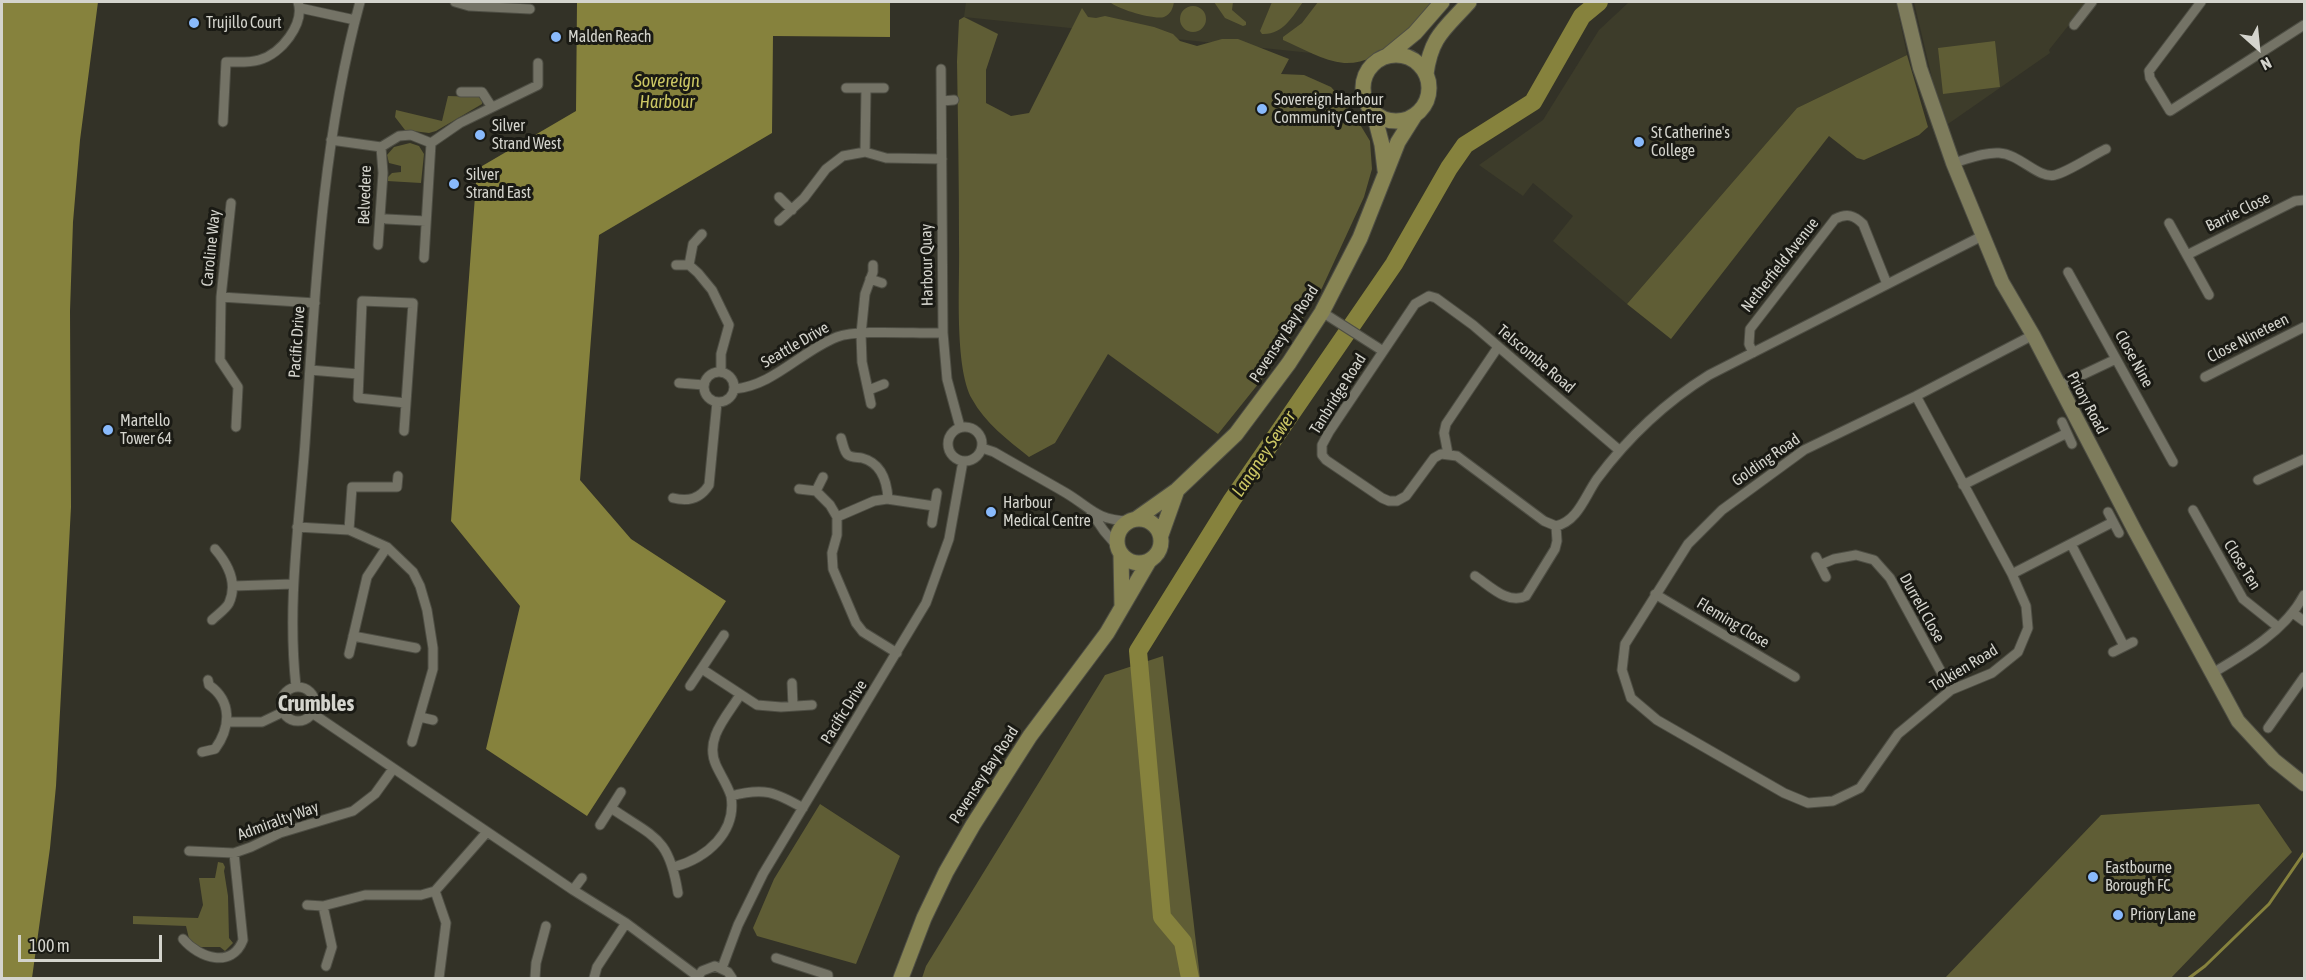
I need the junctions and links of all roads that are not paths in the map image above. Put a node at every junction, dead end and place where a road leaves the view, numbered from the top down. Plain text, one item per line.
1 (360, 2) edge
2 (455, 2) edge
3 (1442, 2) edge
4 (1469, 2) edge
5 (1904, 2) edge
6 (2092, 2) edge
7 (2202, 2) edge
8 (470, 4) edge
9 (299, 5) edge
10 (530, 9) dead end
11 (355, 20) junction
12 (2074, 25) dead end
13 (2304, 25) edge
14 (1387, 56) junction
15 (538, 63) dead end
16 (941, 69) dead end
17 (1425, 74) junction
18 (846, 88) dead end
19 (866, 88) junction
20 (884, 88) dead end
21 (461, 92) dead end
22 (954, 100) dead end
23 (942, 101) junction
24 (491, 106) junction
25 (1374, 114) junction
26 (1415, 115) junction
27 (223, 122) dead end
28 (331, 140) junction
29 (431, 143) junction
30 (381, 147) junction
31 (2106, 149) dead end
32 (865, 152) junction
33 (942, 159) junction
34 (1953, 164) junction
35 (1385, 173) junction
36 (779, 197) dead end
37 (2304, 200) edge
38 (231, 203) dead end
39 (792, 210) junction
40 (386, 219) dead end
41 (426, 221) junction
42 (779, 221) dead end
43 (2169, 223) dead end
44 (702, 234) dead end
45 (1982, 236) junction
46 (378, 244) dead end
47 (2187, 255) junction
48 (424, 258) dead end
49 (676, 265) dead end
50 (689, 265) junction
51 (873, 265) dead end
52 (2068, 272) dead end
53 (870, 279) junction
54 (882, 283) dead end
55 (1887, 284) junction
56 (2209, 295) dead end
57 (1430, 296) joint
58 (221, 297) junction
59 (315, 303) junction
60 (1322, 312) junction
61 (2304, 327) edge
62 (944, 333) junction
63 (861, 334) junction
64 (2032, 335) junction
65 (1498, 347) junction
66 (1383, 351) junction
67 (1753, 352) junction
68 (2116, 359) junction
69 (310, 370) junction
70 (721, 372) junction
71 (358, 374) junction
72 (2205, 376) dead end
73 (679, 383) dead end
74 (884, 384) dead end
75 (704, 386) junction
76 (2059, 386) junction
77 (734, 388) junction
78 (869, 390) junction
79 (1916, 396) junction
80 (717, 402) junction
81 (406, 403) junction
82 (871, 404) dead end
83 (2062, 422) dead end
84 (960, 427) junction
85 (236, 428) dead end
86 (404, 431) dead end
87 (2067, 433) junction
88 (841, 438) dead end
89 (2072, 444) dead end
90 (982, 448) junction
91 (1619, 450) junction
92 (1448, 454) junction
93 (2304, 459) edge
94 (963, 461) junction
95 (2173, 462) dead end
96 (398, 476) dead end
97 (823, 477) dead end
98 (2258, 480) dead end
99 (1963, 485) junction
100 (799, 489) dead end
101 (1177, 490) junction
102 (816, 491) junction
103 (936, 493) dead end
104 (673, 498) dead end
105 (888, 499) junction
106 (934, 506) junction
107 (2193, 510) dead end
108 (1091, 512) junction
109 (2108, 512) dead end
110 (837, 517) junction
111 (1132, 520) junction
112 (2113, 522) junction
113 (932, 523) dead end
114 (1556, 526) junction
115 (297, 527) junction
116 (349, 530) junction
117 (2119, 533) dead end
118 (1161, 535) junction
119 (2071, 543) junction
120 (387, 547) junction
121 (215, 549) dead end
122 (1119, 551) junction
123 (1149, 561) junction
124 (2012, 574) junction
125 (1474, 576) dead end
126 (1826, 578) dead end
127 (293, 584) junction
128 (233, 586) junction
129 (1655, 594) junction
130 (2304, 595) edge
131 (1122, 605) junction
132 (2293, 613) junction
133 (212, 620) dead end
134 (2304, 621) edge
135 (2278, 627) junction
136 (724, 635) dead end
137 (353, 636) junction
138 (2133, 642) dead end
139 (2124, 646) junction
140 (416, 648) dead end
141 (2113, 652) dead end
142 (897, 653) junction
143 (349, 654) dead end
144 (702, 669) junction
145 (1622, 670) joint
146 (2211, 674) junction
147 (1795, 677) dead end
148 (2304, 677) edge
149 (208, 680) dead end
150 (792, 683) dead end
151 (690, 686) dead end
152 (296, 687) junction
153 (1951, 690) junction
154 (740, 695) junction
155 (812, 705) dead end
156 (793, 706) junction
157 (283, 712) junction
158 (312, 713) junction
159 (420, 717) junction
160 (433, 720) dead end
161 (227, 722) junction
162 (2268, 728) dead end
163 (412, 742) dead end
164 (202, 752) dead end
165 (393, 769) junction
166 (2304, 784) edge
167 (621, 792) dead end
168 (731, 796) junction
169 (611, 808) junction
170 (803, 808) junction
171 (600, 825) dead end
172 (487, 832) junction
173 (189, 851) dead end
174 (234, 853) junction
175 (674, 867) junction
176 (582, 878) dead end
177 (573, 890) junction
178 (435, 891) junction
179 (678, 893) dead end
180 (307, 905) dead end
181 (323, 906) junction
182 (626, 923) junction
183 (546, 926) dead end
184 (183, 939) dead end
185 (776, 958) dead end
186 (326, 966) dead end
187 (722, 968) junction
188 (697, 977) edge
189 (439, 978) edge
190 (535, 978) edge
191 (594, 978) edge
192 (732, 978) edge
193 (828, 978) edge
194 (901, 978) edge

1 - 11 street, Pacific Drive
2 - 8 street
3 - 14 main road
4 - 17 main road
5 - 34 street, Priory Road
6 - 12 street
7 - 13 street
8 - 10 street
9 - 11 street
9 - 27 street
11 - 28 street, Pacific Drive
14 - 17 main road
14 - 25 main road
15 - 24 street
16 - 23 street, Harbour Quay
17 - 26 main road
18 - 19 street
19 - 20 street
19 - 32 street
21 - 24 street
22 - 23 street
23 - 33 street, Harbour Quay
24 - 29 street
25 - 26 main road
25 - 35 main road, Pevensey Bay Road
26 - 35 main road, Pevensey Bay Road
28 - 30 street
28 - 59 street, Pacific Drive
29 - 30 street
29 - 41 street
30 - 46 street, Belvedere
31 - 34 street
32 - 33 street
32 - 39 street
33 - 62 street, Harbour Quay
34 - 45 street, Priory Road
35 - 60 main road, Pevensey Bay Road
36 - 39 street
37 - 47 street, Barrie Close
38 - 58 street, Caroline Way
39 - 42 street
40 - 41 street
41 - 48 street
43 - 47 street
44 - 50 street
45 - 55 street
45 - 64 street, Priory Road
47 - 56 street
49 - 50 street
50 - 70 street
51 - 53 street
52 - 68 street, Close Nine
53 - 54 street
53 - 63 street
55 - 67 street
55 - 67 street, Netherfield Avenue
57 - 65 street, Telscombe Road
57 - 66 street, Tanbridge Road
58 - 59 street, Caroline Way
58 - 85 street, Caroline Way
59 - 69 street, Pacific Drive
60 - 66 street, Tanbridge Road
60 - 101 main road, Pevensey Bay Road
61 - 72 street, Close Nineteen
62 - 63 street, Seattle Drive
62 - 84 street, Harbour Quay
63 - 77 street, Seattle Drive
63 - 78 street
64 - 76 street, Priory Road
64 - 79 street, Golding Road
65 - 91 street, Telscombe Road
65 - 92 street
66 - 92 street, Tanbridge Road
67 - 91 street
68 - 76 street
68 - 95 street, Close Nine
69 - 71 street
69 - 115 street, Pacific Drive
70 - 75 street
70 - 77 street
71 - 81 street
71 - 81 street
73 - 75 street
74 - 78 street
75 - 80 street
76 - 146 street, Priory Road
77 - 80 street
78 - 82 street
79 - 99 street, Tolkien Road
79 - 129 street, Golding Road
80 - 104 street
81 - 86 street
83 - 87 street
84 - 90 street
84 - 94 street
87 - 89 street
87 - 99 street
88 - 105 street
90 - 94 street
90 - 108 street
91 - 114 street
92 - 114 street
93 - 98 street
94 - 142 street, Pacific Drive
96 - 116 street
97 - 102 street
99 - 124 street, Tolkien Road
100 - 102 street
101 - 111 main road, Pevensey Bay Road
101 - 118 main road, Pevensey Bay Road
102 - 110 street
103 - 106 street
105 - 106 street
105 - 110 street
106 - 113 street
107 - 135 street, Close Ten
108 - 111 street
108 - 122 street
109 - 112 street
110 - 142 street
111 - 118 main road
111 - 122 main road
112 - 117 street
112 - 119 street
114 - 125 street
115 - 116 street
115 - 127 street, Pacific Drive
116 - 120 street
118 - 123 main road
119 - 124 street
119 - 139 street
120 - 137 street
120 - 159 street
121 - 128 street
122 - 123 main road
122 - 131 main road, Pevensey Bay Road
123 - 131 main road, Pevensey Bay Road
124 - 153 street, Tolkien Road
126 - 153 street, Durrell Close
127 - 128 street
127 - 152 street, Pacific Drive
128 - 133 street
129 - 145 street, Golding Road
129 - 147 street, Fleming Close
130 - 132 street
131 - 194 main road, Pevensey Bay Road
132 - 134 street
132 - 135 street
135 - 146 street
136 - 144 street
137 - 140 street
137 - 143 street
138 - 139 street
139 - 141 street
142 - 170 street, Pacific Drive
144 - 151 street
144 - 154 street
145 - 153 street, Tolkien Road
146 - 166 street, Priory Road
148 - 162 street
149 - 161 street
150 - 156 street
152 - 157 street
152 - 158 street
154 - 156 street
154 - 168 street
155 - 156 street
157 - 158 street
157 - 161 street
158 - 165 street
159 - 160 street
159 - 163 street
161 - 164 street
165 - 172 street
165 - 174 street, Admiralty Way
167 - 169 street
168 - 170 street
168 - 175 street
169 - 171 street
169 - 175 street
170 - 187 street, Pacific Drive
172 - 177 street
172 - 178 street
173 - 174 street, Admiralty Way
174 - 184 street
175 - 179 street
176 - 177 street
177 - 182 street
178 - 181 street
178 - 189 street
180 - 181 street
181 - 186 street
182 - 188 street
182 - 191 street
183 - 190 street
185 - 193 street
187 - 188 street
187 - 192 street

